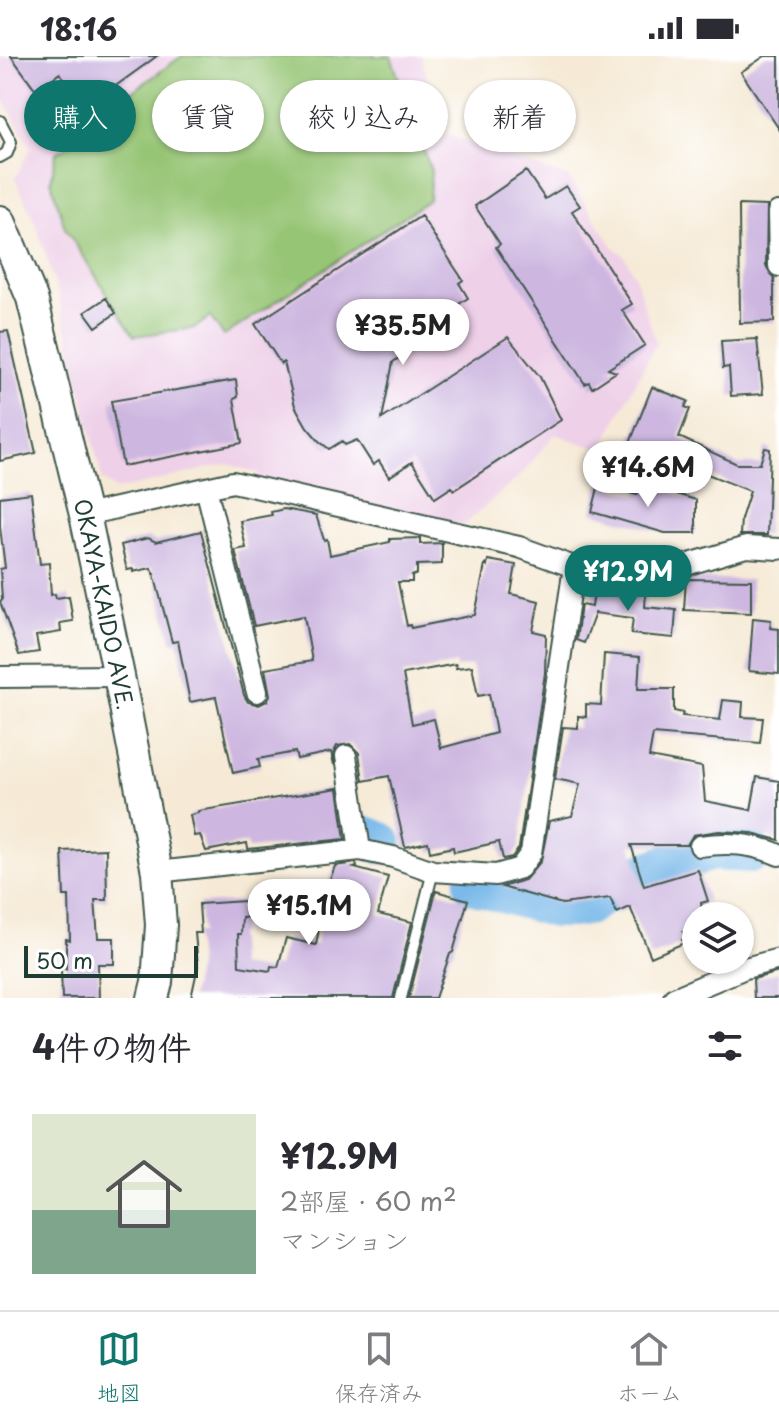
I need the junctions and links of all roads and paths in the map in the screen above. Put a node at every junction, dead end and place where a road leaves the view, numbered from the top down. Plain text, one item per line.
1 (0, 121) edge
2 (0, 157) edge
3 (778, 212) edge
4 (0, 221) edge
5 (779, 266) edge
6 (206, 488) junction
7 (85, 515) junction
8 (779, 549) edge
9 (574, 567) junction
10 (119, 676) junction
11 (0, 677) edge
12 (257, 692) dead end
13 (346, 756) dead end
14 (700, 846) dead end
15 (360, 850) junction
16 (779, 855) edge
17 (433, 871) junction
18 (157, 872) junction
19 (779, 959) edge
20 (153, 998) edge
21 (401, 998) edge
22 (674, 998) edge

1 - 2 lane
3 - 5 street
4 - 7 main road, OKAYA-KAIDO AVE.
6 - 7 street
6 - 9 street
6 - 12 street
7 - 10 main road, OKAYA-KAIDO AVE.
8 - 9 street
9 - 17 street
10 - 11 street
10 - 18 main road, OKAYA-KAIDO AVE.
13 - 15 street
14 - 16 street
15 - 17 street
15 - 18 street
17 - 21 lane
18 - 20 main road, OKAYA-KAIDO AVE.
19 - 22 street

